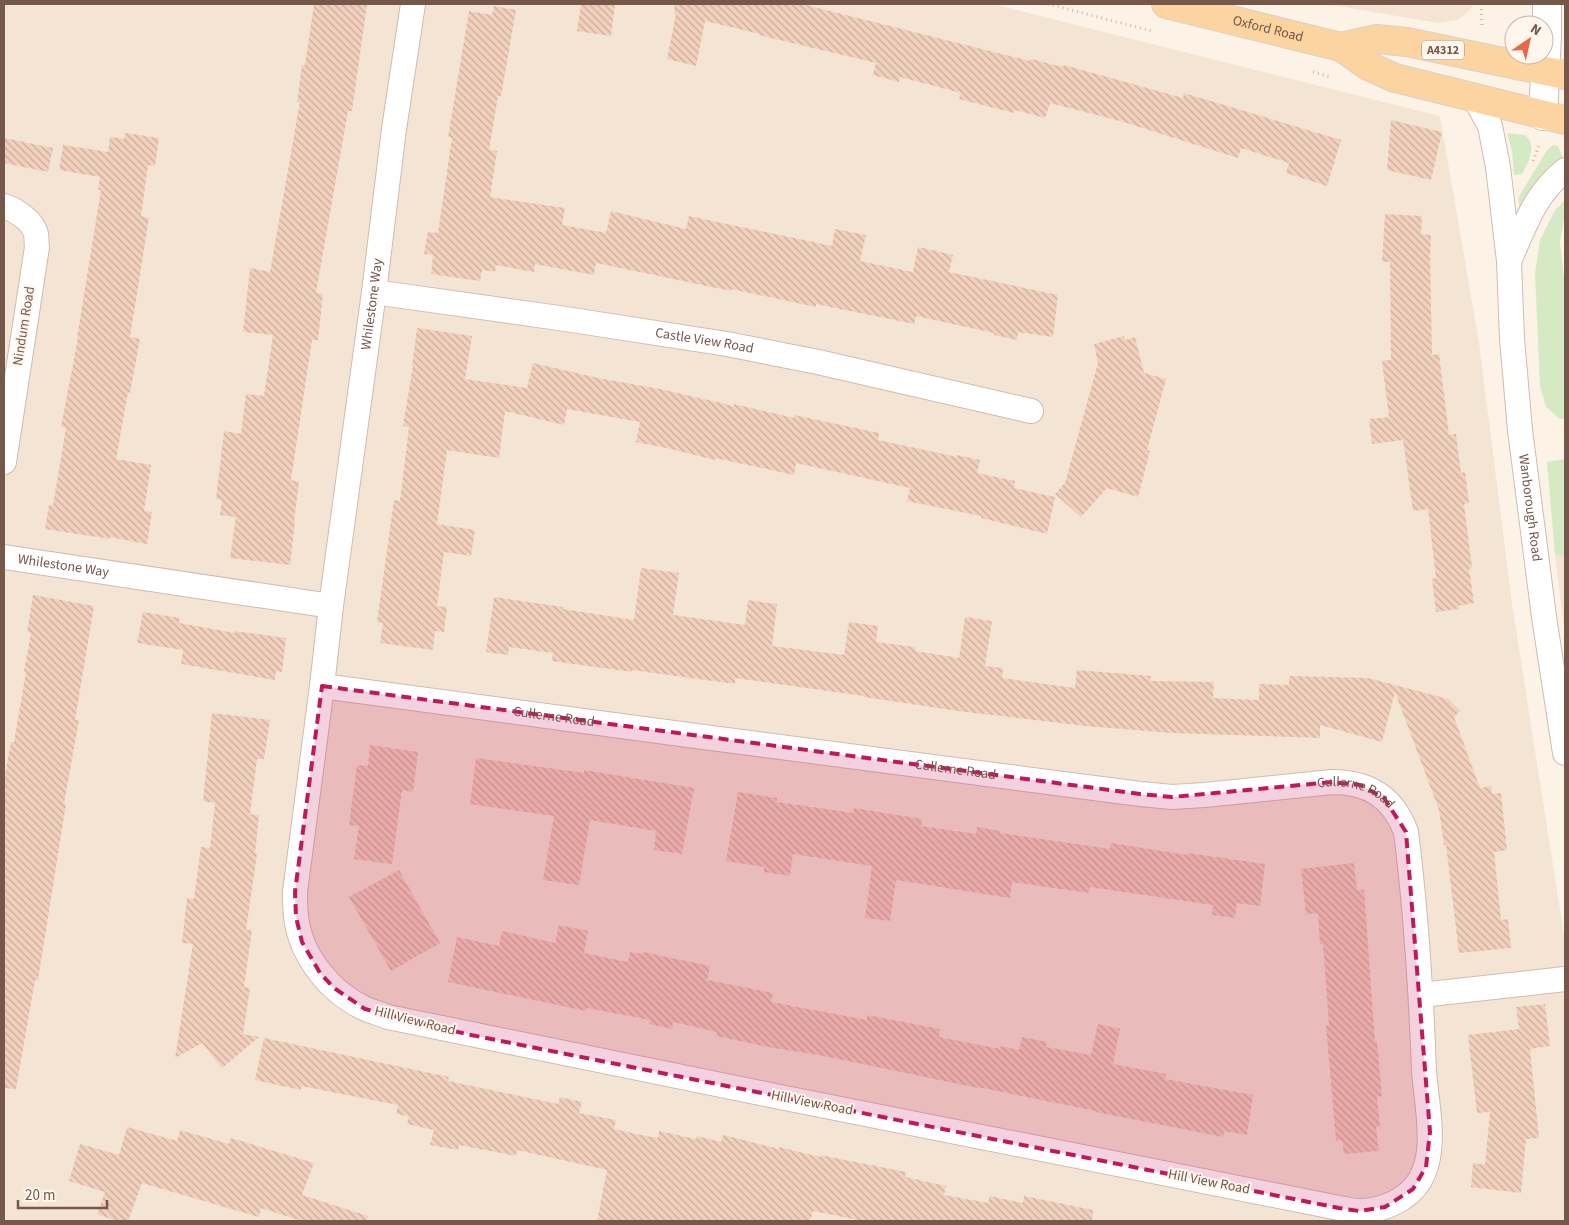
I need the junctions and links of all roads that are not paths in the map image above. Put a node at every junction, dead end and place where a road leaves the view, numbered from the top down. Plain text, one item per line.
1 (413, 4) edge
2 (1166, 4) edge
3 (1547, 4) edge
4 (1341, 47) junction
5 (1555, 73) edge
6 (1475, 99) junction
7 (1554, 118) edge
8 (1565, 170) edge
9 (4, 206) edge
10 (1510, 260) junction
11 (374, 292) junction
12 (1031, 411) dead end
13 (4, 462) edge
14 (4, 557) edge
15 (331, 606) junction
16 (322, 686) junction
17 (1565, 753) edge
18 (295, 892) joint
19 (1565, 978) edge
20 (1421, 995) junction
21 (1400, 1200) joint

1 - 11 street, Whilestone Way
2 - 4 main road, Oxford Road / A4312
3 - 5 street
4 - 5 main road, Oxford Road / A4312
4 - 6 main road, Oxford Road / A4312
5 - 7 street
6 - 7 main road, A4312
6 - 10 street, Wanborough Road
8 - 10 street, Wanborough Road
9 - 13 street, Nindum Road
10 - 17 street, Wanborough Road
11 - 12 street, Castle View Road
11 - 15 street, Whilestone Way
14 - 15 street, Whilestone Way
15 - 16 street, Whilestone Way
16 - 18 street, Whilestone Way
16 - 20 street, Cullerne Road
18 - 21 street, Hill View Road
19 - 20 street
20 - 21 street, Cullerne Road

